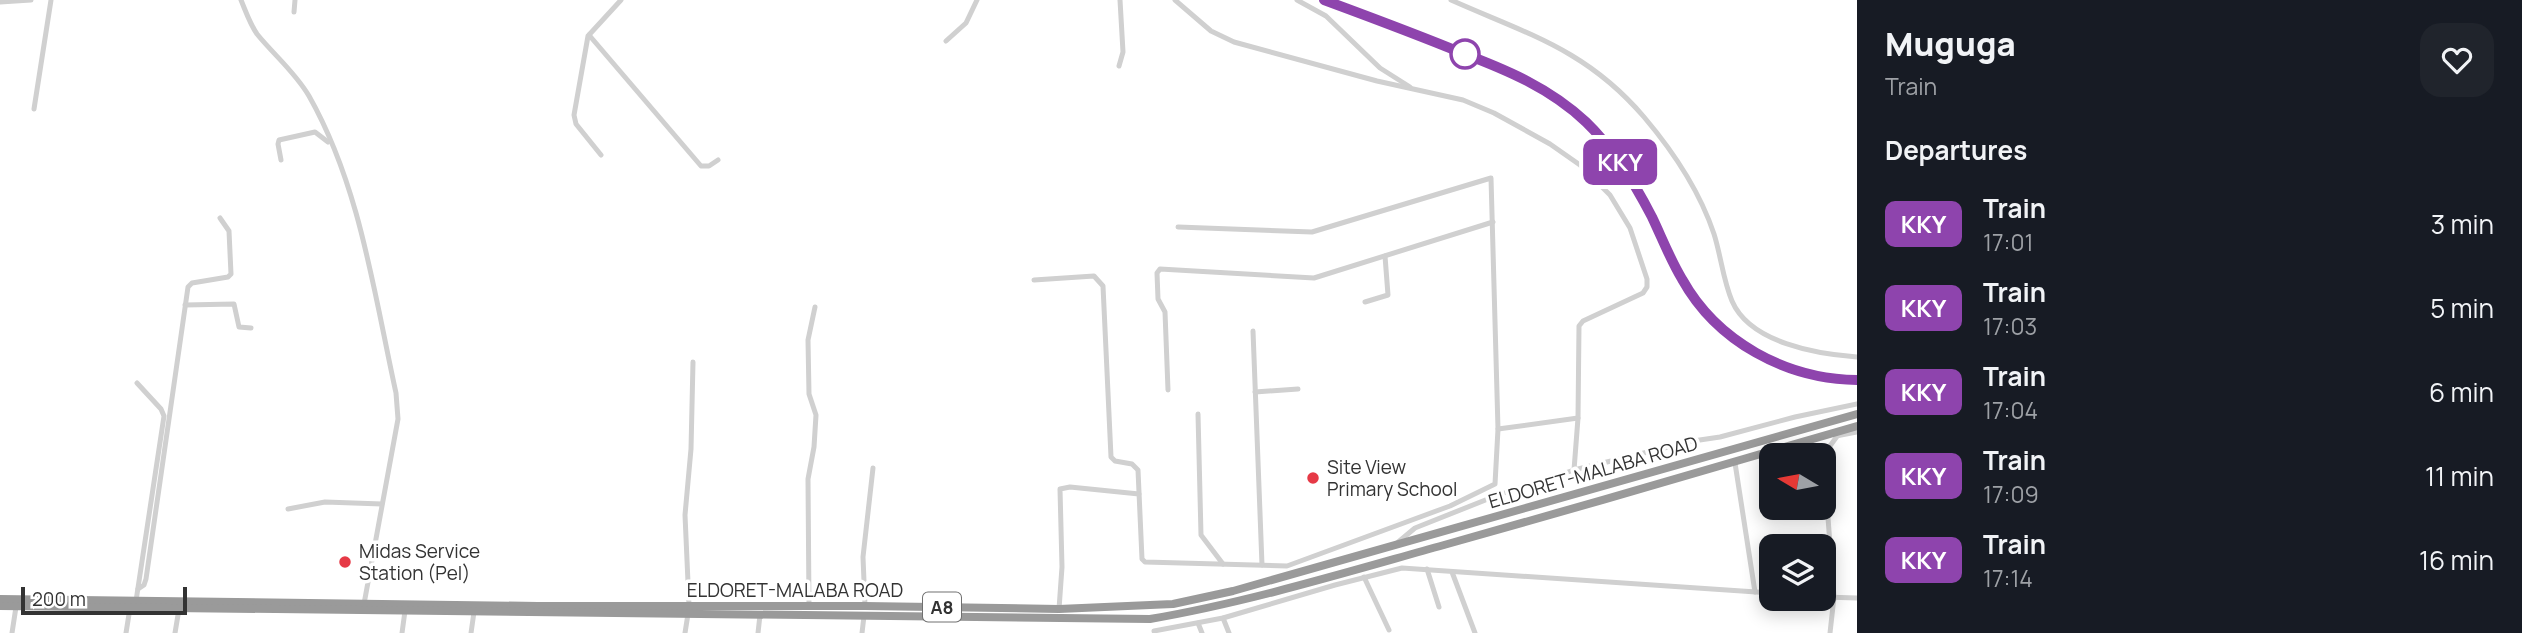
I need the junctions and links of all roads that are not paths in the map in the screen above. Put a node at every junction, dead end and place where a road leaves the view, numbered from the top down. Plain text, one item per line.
1 (31, 0) edge
2 (51, 0) edge
3 (241, 0) edge
4 (295, 0) edge
5 (621, 0) edge
6 (977, 0) edge
7 (1120, 0) edge
8 (1175, 0) edge
9 (1297, 0) edge
10 (1451, 0) edge
11 (0, 2) edge
12 (294, 12) dead end
13 (589, 34) junction
14 (946, 41) dead end
15 (1119, 66) dead end
16 (1415, 89) junction
17 (34, 109) dead end
18 (332, 145) junction
19 (601, 155) dead end
20 (281, 160) dead end
21 (719, 160) dead end
22 (220, 218) dead end
23 (1493, 222) junction
24 (1178, 227) dead end
25 (1385, 256) junction
26 (1034, 280) dead end
27 (1365, 302) dead end
28 (185, 305) junction
29 (815, 307) dead end
30 (251, 328) dead end
31 (1253, 331) dead end
32 (1857, 358) edge
33 (693, 362) dead end
34 (137, 383) dead end
35 (1298, 389) dead end
36 (1168, 390) dead end
37 (1255, 392) junction
38 (1857, 404) edge
39 (1198, 414) dead end
40 (1857, 414) edge
41 (1578, 418) junction
42 (1857, 426) edge
43 (1497, 429) junction
44 (1857, 432) edge
45 (1838, 435) junction
46 (1807, 441) junction
47 (1735, 463) junction
48 (873, 468) dead end
49 (1574, 470) junction
50 (1139, 494) junction
51 (382, 504) junction
52 (288, 509) dead end
53 (1829, 534) edge
54 (1395, 545) junction
55 (1223, 564) junction
56 (1262, 565) junction
57 (1427, 569) junction
58 (1452, 572) junction
59 (1364, 578) junction
60 (138, 589) junction
61 (1755, 592) junction
62 (1759, 592) edge
63 (1836, 597) edge
64 (1857, 598) edge
65 (0, 599) edge
66 (133, 604) junction
67 (364, 604) junction
68 (0, 606) edge
69 (809, 606) junction
70 (865, 606) junction
71 (16, 607) junction
72 (1439, 607) dead end
73 (178, 608) junction
74 (1059, 609) junction
75 (688, 610) junction
76 (405, 611) junction
77 (1832, 611) edge
78 (474, 612) junction
79 (760, 615) junction
80 (863, 616) junction
81 (1223, 618) junction
82 (1150, 619) junction
83 (1198, 623) junction
84 (1389, 630) dead end
85 (1154, 632) edge
86 (12, 633) edge
87 (126, 633) edge
88 (175, 633) edge
89 (402, 633) edge
90 (471, 633) edge
91 (685, 633) edge
92 (758, 633) edge
93 (862, 633) edge
94 (1202, 633) edge
95 (1229, 633) edge
96 (1475, 633) edge
97 (1830, 633) edge

1 - 11 street
2 - 17 street
3 - 18 street
4 - 12 street
5 - 13 street
6 - 14 street
7 - 15 street
8 - 16 street
9 - 16 street
10 - 32 street
13 - 19 street
13 - 21 street
16 - 41 street
18 - 20 street
18 - 51 street
22 - 28 street
23 - 24 street
23 - 25 street
23 - 43 street
25 - 27 street
25 - 36 street
26 - 50 street
28 - 30 street
28 - 60 street
29 - 69 street
31 - 37 street
33 - 75 street
34 - 60 street
35 - 37 street
37 - 56 street
38 - 49 street
39 - 55 street
40 - 54 highway, ELDORET-MALABA ROAD / A8
41 - 43 street
41 - 49 street
42 - 46 highway, ELDORET-MALABA ROAD / A8
43 - 56 street
44 - 45 street
45 - 46 street
45 - 53 street
46 - 47 highway, ELDORET-MALABA ROAD / A8
47 - 61 street
47 - 82 highway, ELDORET-MALABA ROAD / A8
48 - 70 street
49 - 54 street
50 - 55 street
50 - 74 street
51 - 52 street
51 - 67 street
54 - 74 highway, ELDORET-MALABA ROAD / A8
55 - 56 street
57 - 58 street
57 - 59 street
57 - 72 street
58 - 61 street
58 - 96 street
59 - 81 street
59 - 84 street
60 - 66 street
61 - 62 street
63 - 64 street
65 - 66 highway, ELDORET-MALABA ROAD / A8
66 - 67 highway, ELDORET-MALABA ROAD / A8
66 - 71 highway, ELDORET-MALABA ROAD / A8
66 - 73 highway, ELDORET-MALABA ROAD / A8
66 - 87 street
67 - 75 highway, ELDORET-MALABA ROAD / A8
68 - 71 highway, ELDORET-MALABA ROAD / A8
69 - 70 highway, ELDORET-MALABA ROAD / A8
69 - 75 highway, ELDORET-MALABA ROAD / A8
70 - 74 highway, ELDORET-MALABA ROAD / A8
71 - 86 street
73 - 76 highway, ELDORET-MALABA ROAD / A8
73 - 88 street
75 - 78 highway, ELDORET-MALABA ROAD / A8
75 - 79 highway, ELDORET-MALABA ROAD / A8
75 - 91 street
76 - 78 highway, ELDORET-MALABA ROAD / A8
76 - 89 street
77 - 97 street
78 - 90 street
79 - 80 highway, ELDORET-MALABA ROAD / A8
79 - 92 street
80 - 82 highway, ELDORET-MALABA ROAD / A8
80 - 93 street
81 - 83 street
81 - 95 street
82 - 85 street
83 - 85 street
83 - 94 street

